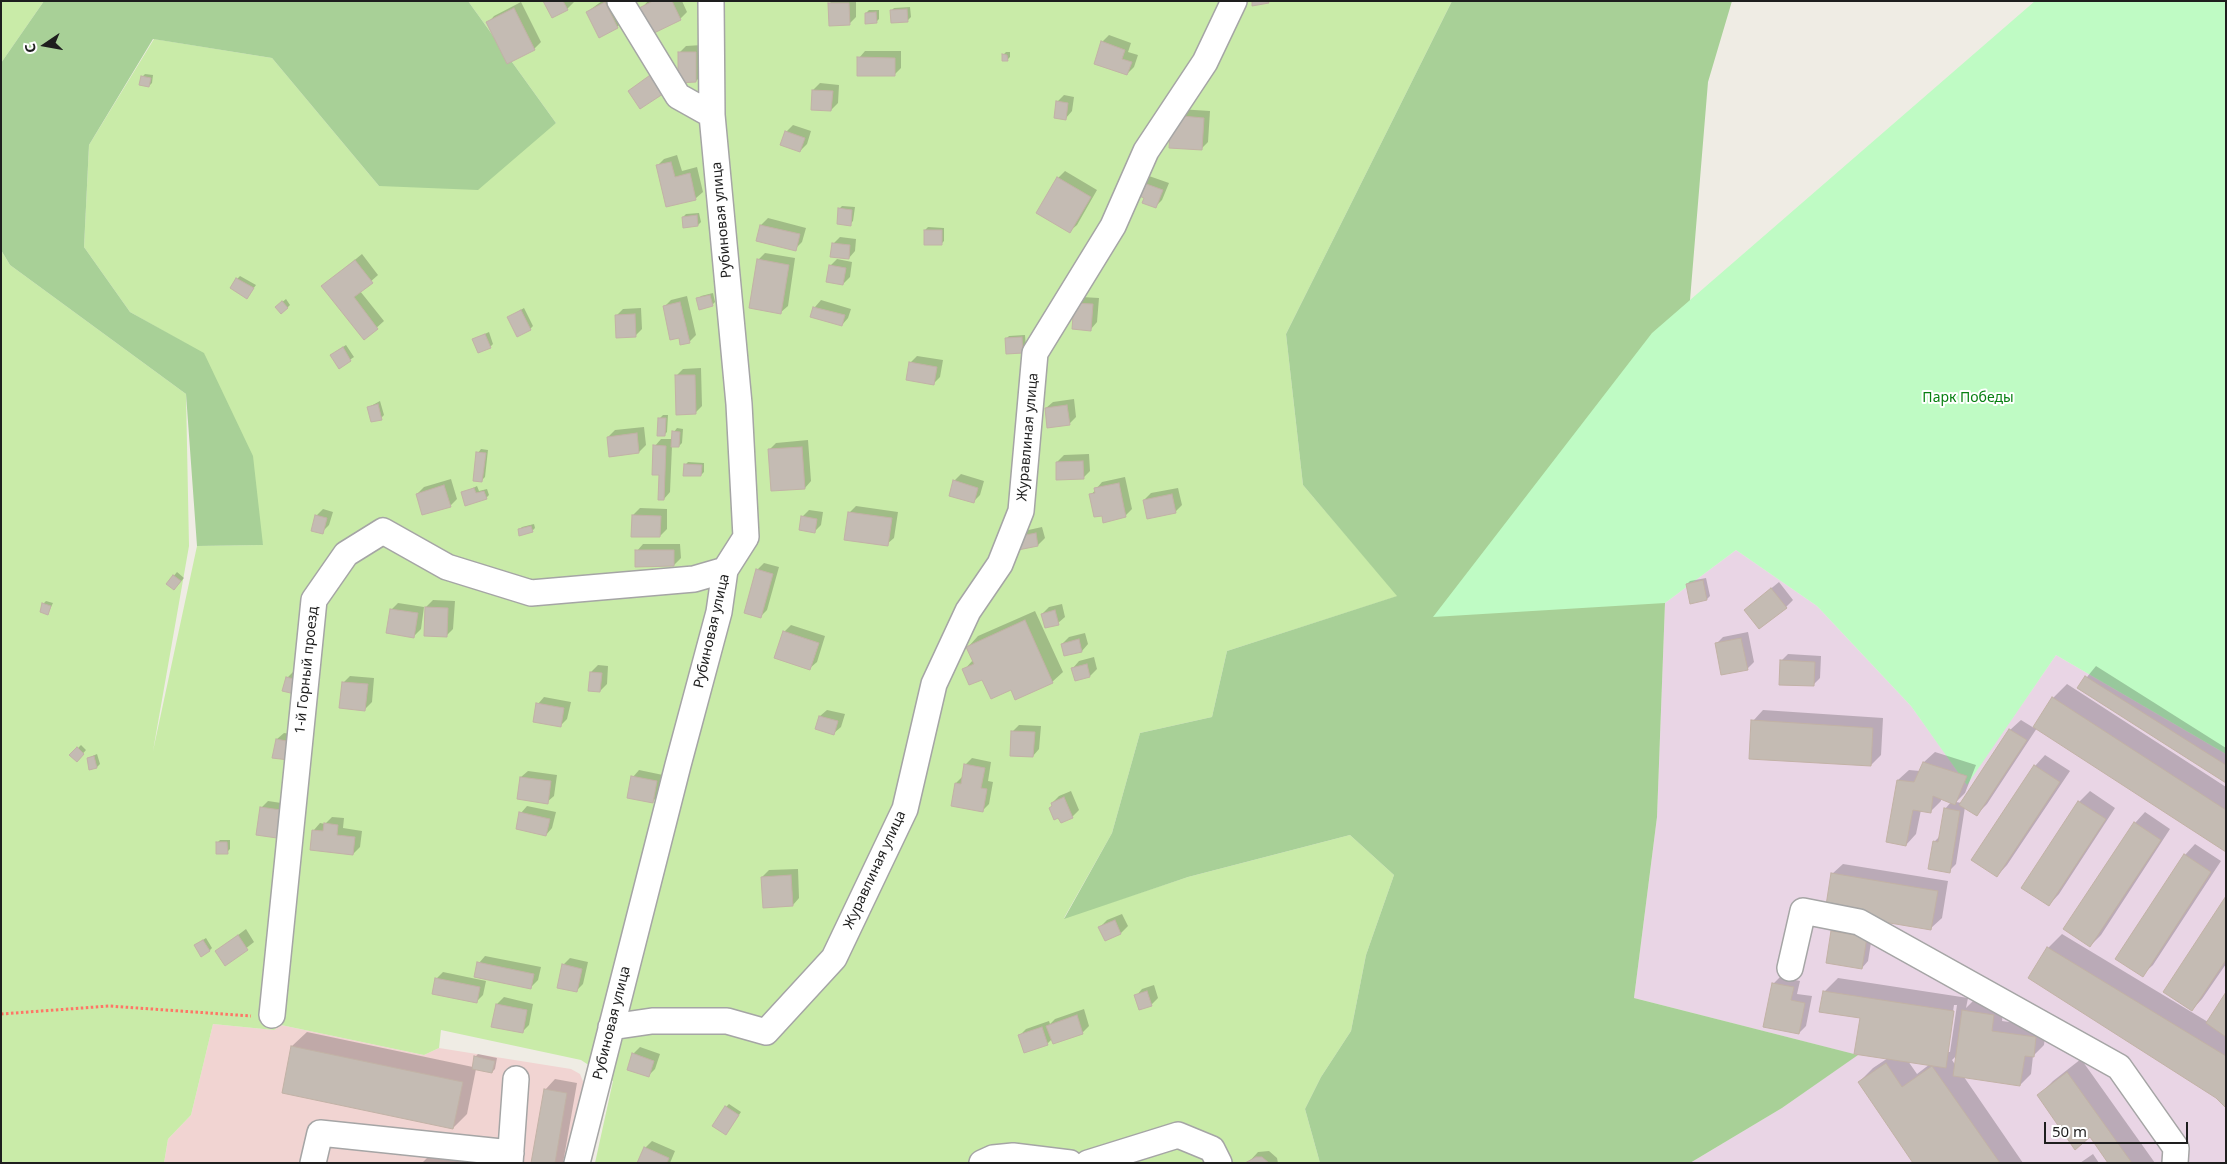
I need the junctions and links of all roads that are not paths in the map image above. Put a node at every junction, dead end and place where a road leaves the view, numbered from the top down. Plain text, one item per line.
1 (620, 1) edge
2 (710, 1) edge
3 (1234, 1) edge
4 (712, 115) junction
5 (725, 570) junction
6 (1790, 968) dead end
7 (272, 1014) road end
8 (611, 1027) junction
9 (516, 1079) dead end
10 (510, 1158) edge
11 (1015, 1160) edge
12 (313, 1163) edge
13 (577, 1163) edge
14 (982, 1163) edge
15 (1070, 1163) edge
16 (1088, 1163) edge
17 (1219, 1163) edge
18 (2175, 1163) edge

1 - 4 street
2 - 4 street, Рубиновая улица
3 - 8 street, Журавлиная улица
4 - 5 street, Рубиновая улица
5 - 7 street, 1-й Горный проезд
5 - 8 street, Рубиновая улица
6 - 18 street
8 - 13 street, Рубиновая улица
9 - 10 street
10 - 12 street
11 - 14 street
11 - 15 street
16 - 17 street

